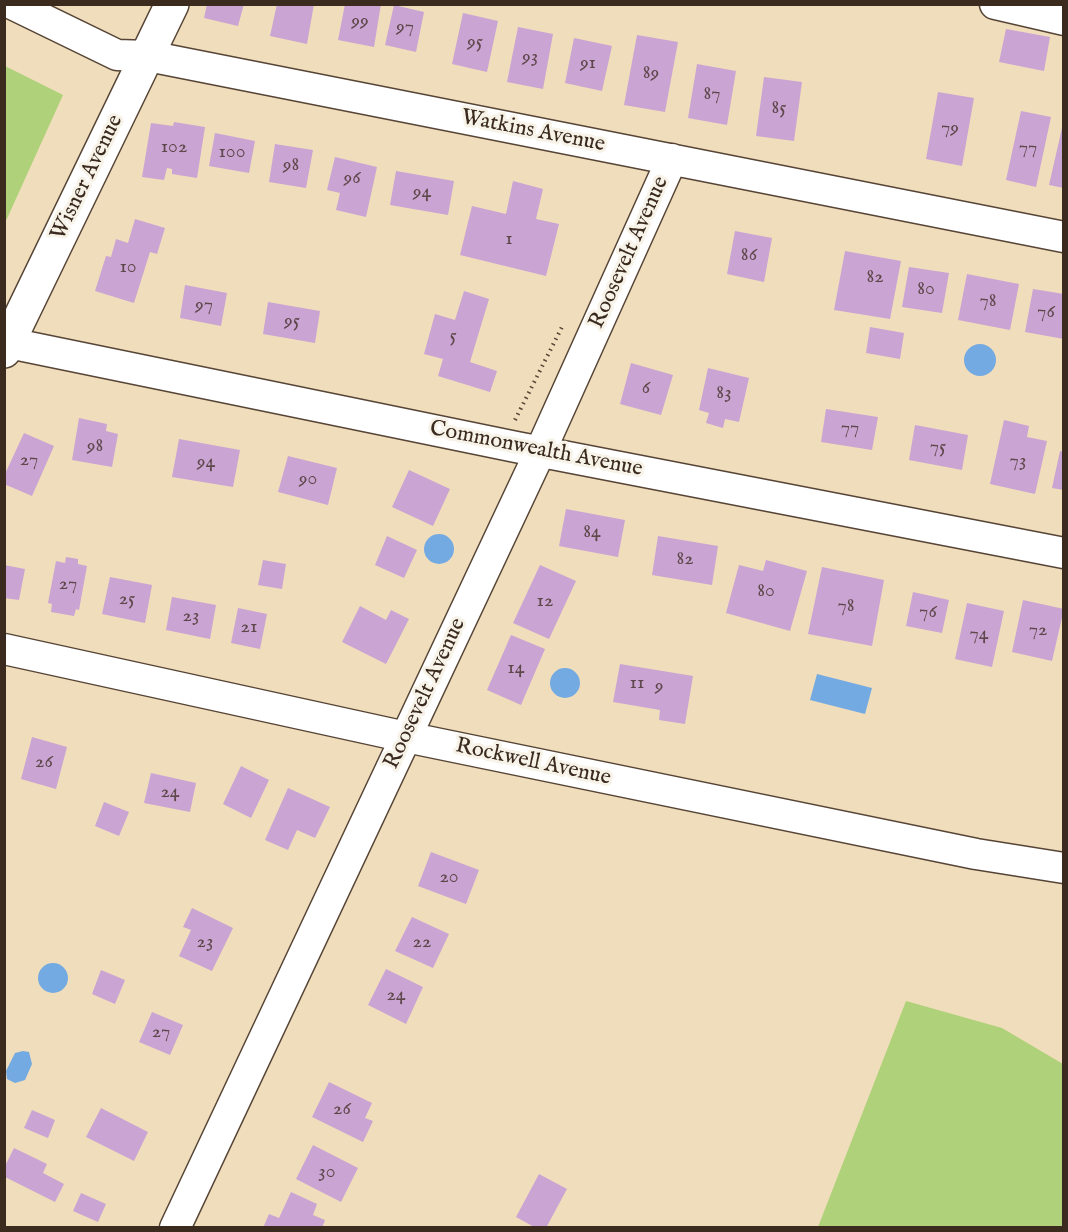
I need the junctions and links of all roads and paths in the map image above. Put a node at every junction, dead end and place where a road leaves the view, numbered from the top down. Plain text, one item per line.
1 (12, 4) edge
2 (172, 4) edge
3 (995, 4) edge
4 (1064, 20) edge
5 (148, 56) junction
6 (672, 159) junction
7 (1064, 237) edge
8 (7, 347) edge
9 (540, 452) junction
10 (1064, 553) edge
11 (4, 649) edge
12 (406, 737) junction
13 (1064, 868) edge
14 (175, 1227) edge

1 - 5 street, Watkins Avenue
2 - 5 street, Wisner Avenue
3 - 4 street
5 - 6 street, Watkins Avenue
5 - 8 street, Wisner Avenue
6 - 7 street, Watkins Avenue
6 - 9 street, Roosevelt Avenue
8 - 9 street, Commonwealth Avenue
9 - 10 street, Commonwealth Avenue
9 - 12 street, Roosevelt Avenue
11 - 12 street, Rockwell Avenue
12 - 13 street, Rockwell Avenue
12 - 14 street, Roosevelt Avenue

